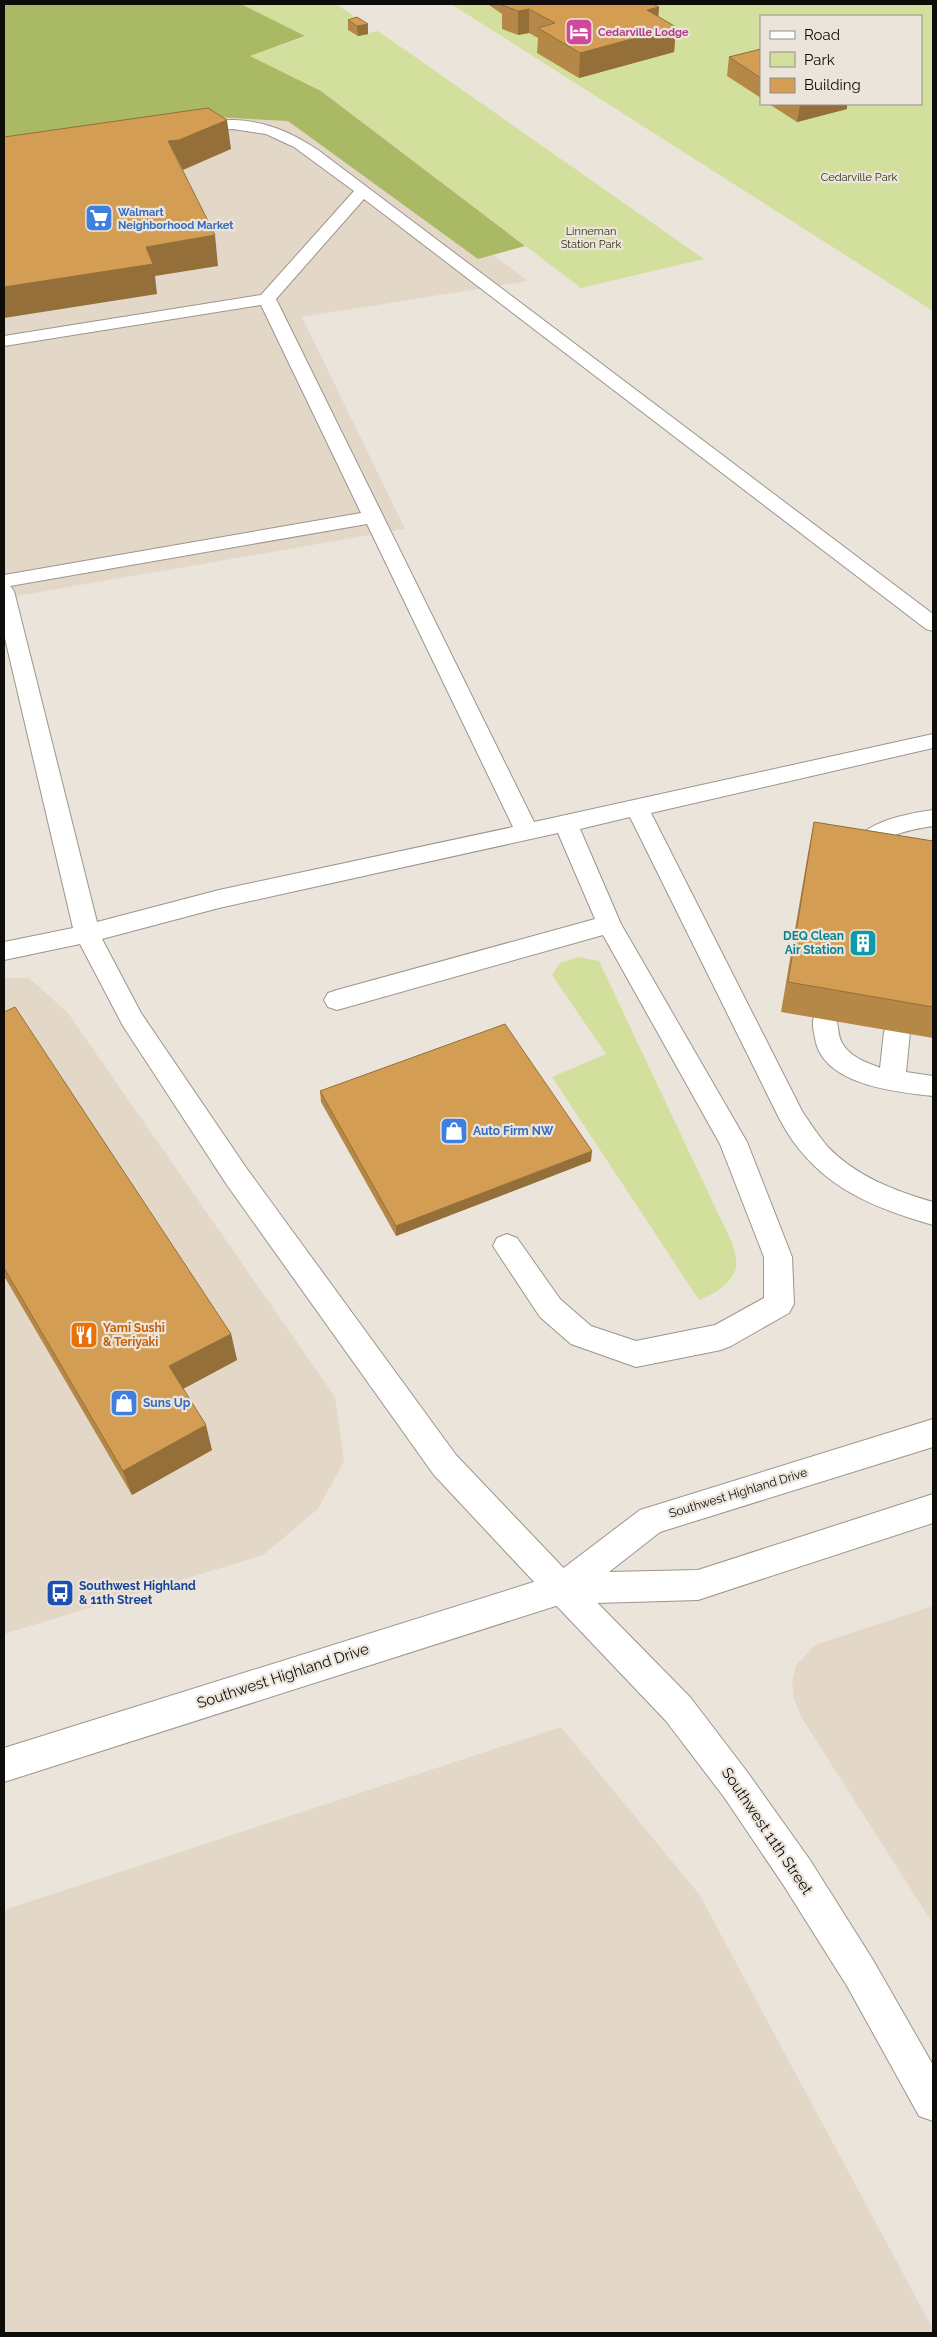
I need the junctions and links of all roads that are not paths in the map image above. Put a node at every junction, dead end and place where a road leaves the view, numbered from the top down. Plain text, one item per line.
1 (170, 129) edge
2 (363, 190) junction
3 (267, 299) junction
4 (4, 341) edge
5 (373, 517) junction
6 (4, 581) edge
7 (4, 592) edge
8 (933, 624) edge
9 (933, 741) edge
10 (638, 808) junction
11 (933, 818) edge
12 (566, 824) junction
13 (527, 832) junction
14 (852, 860) edge
15 (609, 924) junction
16 (87, 934) junction
17 (4, 951) edge
18 (337, 1000) dead end
19 (825, 1019) edge
20 (897, 1032) edge
21 (892, 1080) junction
22 (933, 1086) edge
23 (933, 1214) edge
24 (507, 1246) dead end
25 (933, 1433) edge
26 (933, 1509) edge
27 (562, 1589) junction
28 (4, 1765) edge
29 (933, 2102) edge

1 - 2 main road
2 - 3 main road
2 - 8 main road
3 - 4 main road
3 - 5 main road
5 - 6 main road
5 - 13 main road
7 - 16 main road, Southwest 11th Street
9 - 10 main road
10 - 12 main road
10 - 23 main road
11 - 14 main road
12 - 13 main road
12 - 15 main road
13 - 16 main road
15 - 18 main road
15 - 24 main road
16 - 17 main road
16 - 27 main road, Southwest 11th Street
19 - 21 main road
20 - 21 main road
21 - 22 main road
25 - 27 main road, Southwest Highland Drive
26 - 27 main road, Southwest Highland Drive
27 - 28 main road, Southwest Highland Drive
27 - 29 main road, Southwest 11th Street

